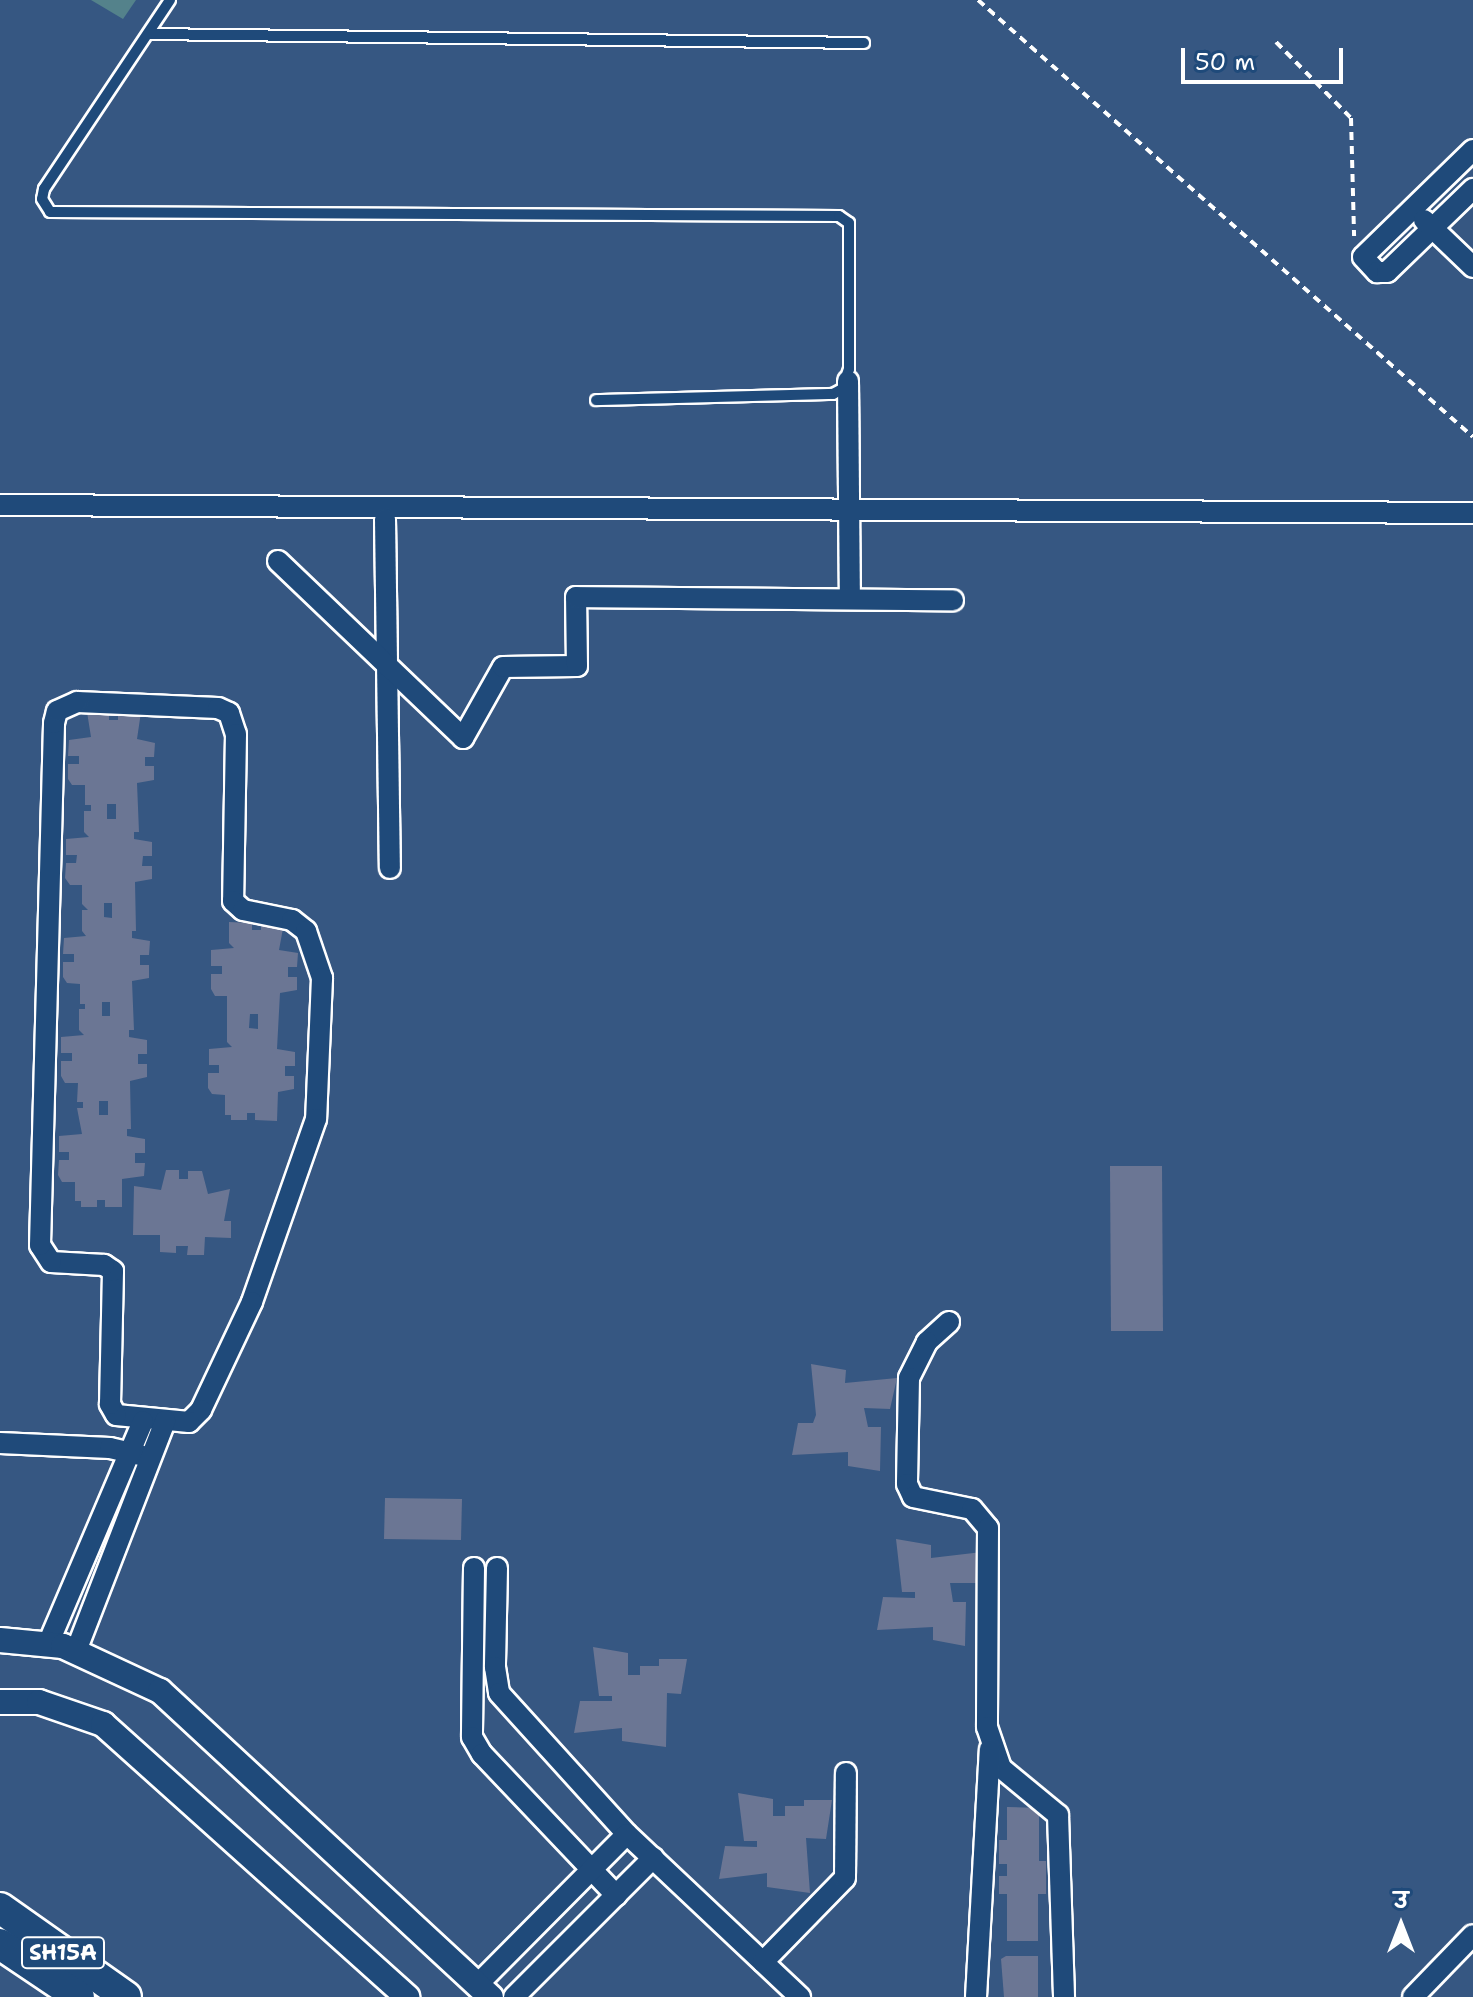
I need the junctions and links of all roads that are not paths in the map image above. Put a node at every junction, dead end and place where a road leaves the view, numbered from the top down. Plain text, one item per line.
1 (170, 0) edge
2 (148, 34) junction
3 (864, 43) dead end
4 (1473, 150) edge
5 (1473, 189) edge
6 (1412, 209) junction
7 (1433, 228) junction
8 (1473, 267) edge
9 (848, 381) junction
10 (596, 400) dead end
11 (0, 505) edge
12 (850, 509) junction
13 (1473, 513) edge
14 (385, 519) dead end
15 (278, 561) dead end
16 (850, 599) junction
17 (953, 600) dead end
18 (387, 665) junction
19 (390, 868) dead end
20 (949, 1322) dead end
21 (143, 1421) junction
22 (165, 1421) junction
23 (0, 1443) edge
24 (130, 1452) junction
25 (151, 1458) junction
26 (474, 1568) dead end
27 (497, 1568) dead end
28 (0, 1640) edge
29 (48, 1644) junction
30 (76, 1651) junction
31 (0, 1702) edge
32 (990, 1742) junction
33 (846, 1773) dead end
34 (627, 1834) junction
35 (653, 1858) junction
36 (593, 1868) junction
37 (616, 1895) junction
38 (0, 1908) edge
39 (1473, 1935) edge
40 (0, 1944) edge
41 (763, 1962) junction
42 (484, 1990) edge
43 (79, 1997) edge
44 (126, 1997) edge
45 (407, 1997) edge
46 (514, 1997) edge
47 (800, 1997) edge
48 (976, 1997) edge
49 (1064, 1997) edge
50 (1413, 1997) edge

1 - 2 lane
2 - 3 lane
2 - 9 lane
4 - 6 street
5 - 7 street
6 - 7 street
6 - 7 street
7 - 8 street
9 - 10 lane
9 - 12 street
11 - 12 street
12 - 13 street
12 - 16 street
14 - 18 street
15 - 18 street
16 - 17 street
16 - 18 street
18 - 19 street
20 - 32 street
21 - 22 street
21 - 22 street
21 - 24 street
22 - 25 street
23 - 24 street
24 - 25 street
24 - 29 street
25 - 30 street
26 - 36 street
27 - 34 street
28 - 29 street
29 - 30 street
30 - 42 street
31 - 45 street
32 - 48 street
32 - 49 street
33 - 41 street
34 - 35 street
34 - 36 street
35 - 37 street
35 - 41 street
36 - 37 street
36 - 42 street
37 - 46 street
38 - 44 main road, SH15A
39 - 50 street
40 - 43 main road, SH15A
41 - 47 street

